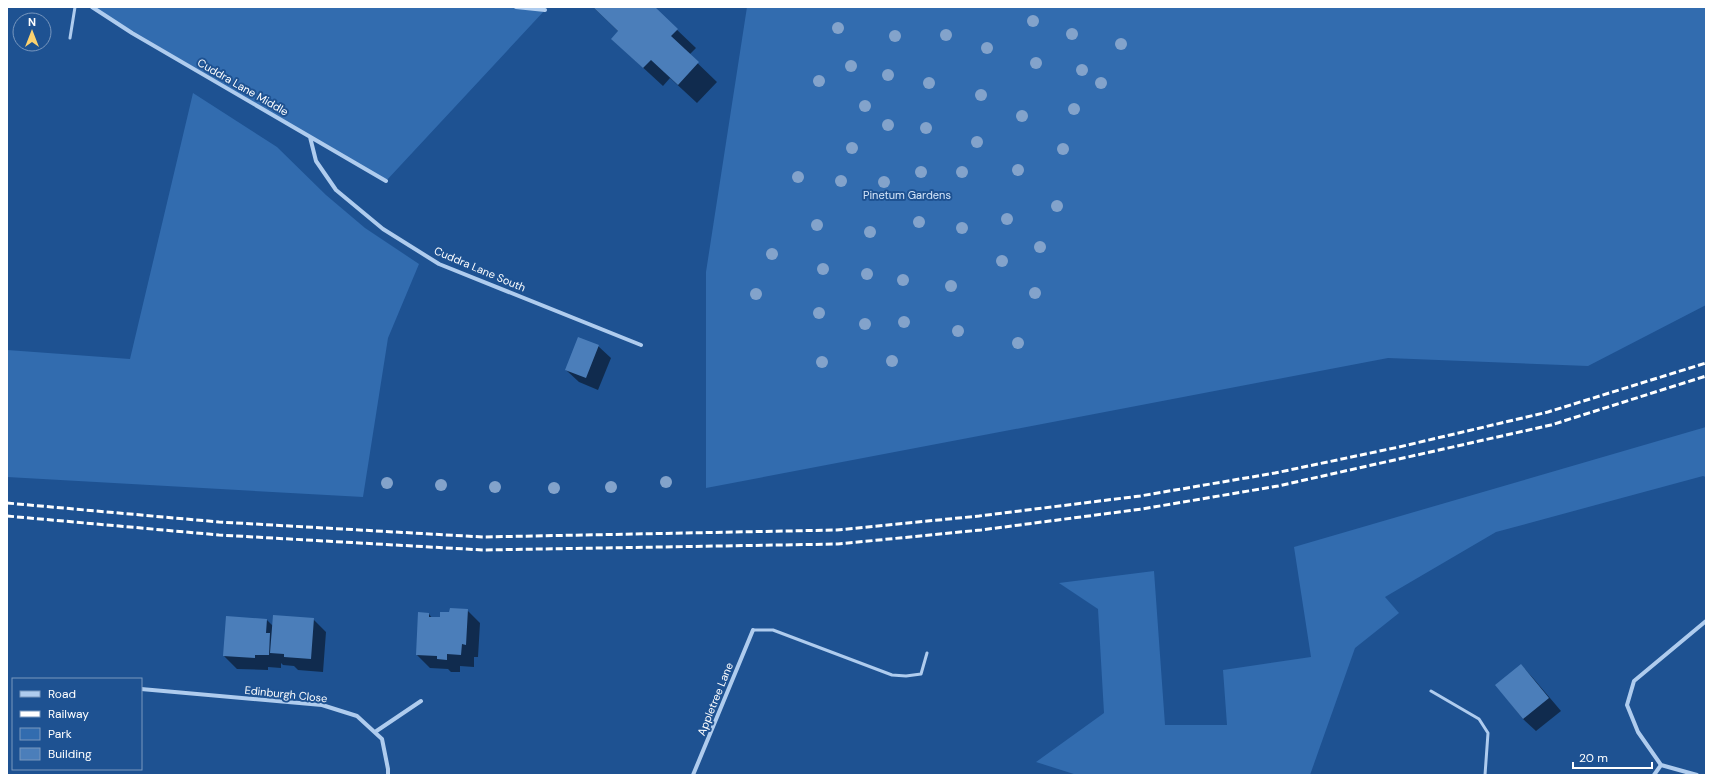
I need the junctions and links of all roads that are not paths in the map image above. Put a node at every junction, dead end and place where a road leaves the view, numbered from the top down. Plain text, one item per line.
1 (75, 7) edge
2 (92, 7) edge
3 (516, 7) edge
4 (545, 10) dead end
5 (70, 38) dead end
6 (310, 137) junction
7 (386, 181) dead end
8 (641, 345) dead end
9 (1706, 621) edge
10 (753, 630) joint
11 (927, 653) dead end
12 (142, 689) edge
13 (1431, 691) dead end
14 (421, 701) dead end
15 (375, 732) junction
16 (1660, 765) junction
17 (388, 775) edge
18 (693, 775) edge
19 (1485, 775) edge
20 (1654, 775) edge
21 (1697, 775) edge

1 - 5 lane
2 - 6 street, Cuddra Lane Middle
3 - 4 street
6 - 7 street, Cuddra Lane Middle
6 - 8 street, Cuddra Lane South
9 - 16 street
10 - 11 lane
10 - 18 street, Appletree Lane
12 - 15 street, Edinburgh Close
13 - 19 lane
14 - 15 street
15 - 17 street, Edinburgh Close
16 - 20 street
16 - 21 street

